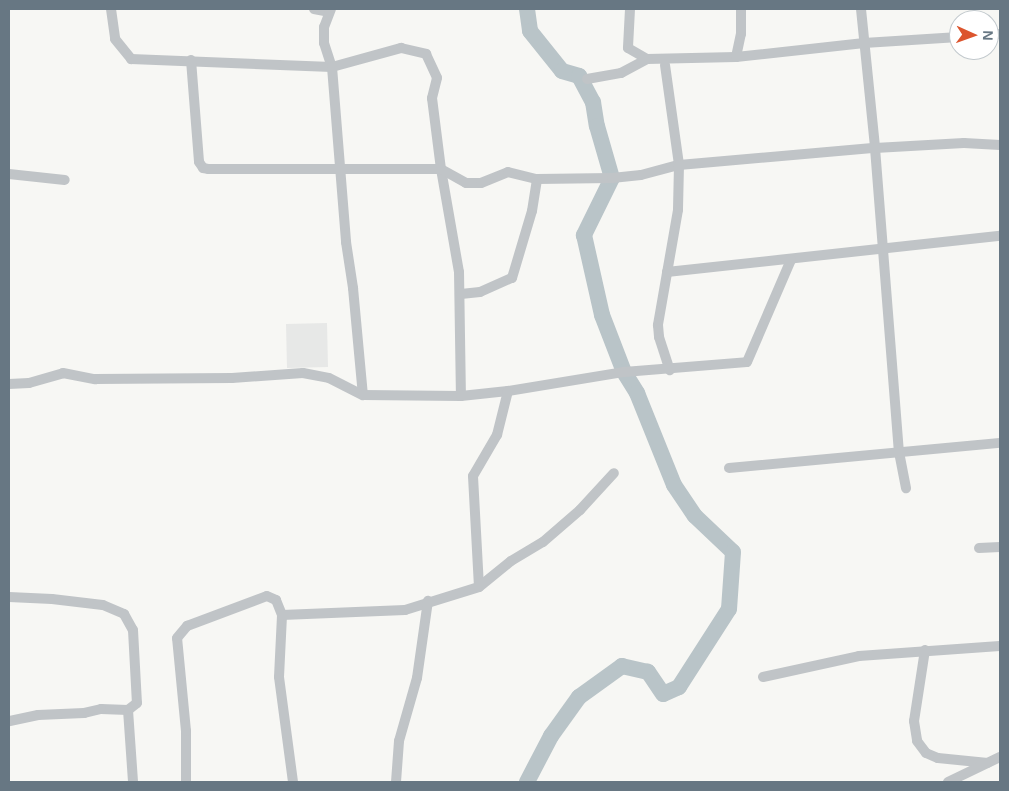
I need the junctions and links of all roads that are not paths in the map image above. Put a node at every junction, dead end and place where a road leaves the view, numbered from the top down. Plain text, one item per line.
1 (111, 9) edge
2 (314, 9) edge
3 (630, 9) edge
4 (741, 9) edge
5 (861, 9) edge
6 (330, 10) edge
7 (949, 38) edge
8 (864, 43) junction
9 (736, 57) junction
10 (647, 59) junction
11 (191, 60) junction
12 (666, 65) dead end
13 (332, 67) junction
14 (587, 79) dead end
15 (1000, 145) edge
16 (875, 148) junction
17 (679, 165) junction
18 (341, 168) junction
19 (441, 169) junction
20 (9, 174) edge
21 (537, 179) junction
22 (65, 180) dead end
23 (1000, 236) edge
24 (881, 250) junction
25 (791, 260) junction
26 (668, 272) junction
27 (461, 294) junction
28 (670, 370) junction
29 (9, 384) edge
30 (508, 391) junction
31 (363, 394) junction
32 (461, 396) junction
33 (1000, 443) edge
34 (898, 452) junction
35 (729, 468) dead end
36 (614, 473) dead end
37 (906, 488) dead end
38 (1000, 547) edge
39 (978, 548) dead end
40 (478, 587) junction
41 (9, 597) edge
42 (428, 601) junction
43 (282, 614) junction
44 (1000, 646) edge
45 (925, 650) junction
46 (763, 677) dead end
47 (128, 710) junction
48 (9, 721) edge
49 (1000, 757) edge
50 (988, 764) junction
51 (133, 782) edge
52 (186, 782) edge
53 (293, 782) edge
54 (396, 782) edge
55 (948, 782) edge

1 - 11 street
2 - 6 street
3 - 10 street
4 - 9 street
5 - 8 street
6 - 13 street
7 - 8 street
8 - 9 street
8 - 16 street
9 - 10 street
10 - 14 street
11 - 13 street
11 - 18 street
12 - 17 street
13 - 18 street
13 - 19 street
15 - 16 street
16 - 17 street
16 - 24 street
17 - 21 street
17 - 26 street
18 - 19 street
18 - 31 street
19 - 21 street
19 - 27 street
20 - 22 street
21 - 27 street
23 - 24 street
24 - 25 street
24 - 34 street
25 - 26 street
25 - 28 street
26 - 28 street
27 - 32 street
28 - 30 street
29 - 31 street
30 - 32 street
30 - 40 street
31 - 32 street
33 - 34 street
34 - 35 street
34 - 37 street
36 - 40 street
38 - 39 street
40 - 42 street
41 - 47 street
42 - 43 street
42 - 54 street
43 - 52 street
43 - 53 street
44 - 45 street
45 - 46 street
45 - 50 street
47 - 48 street
47 - 51 street
49 - 50 street
50 - 55 street

